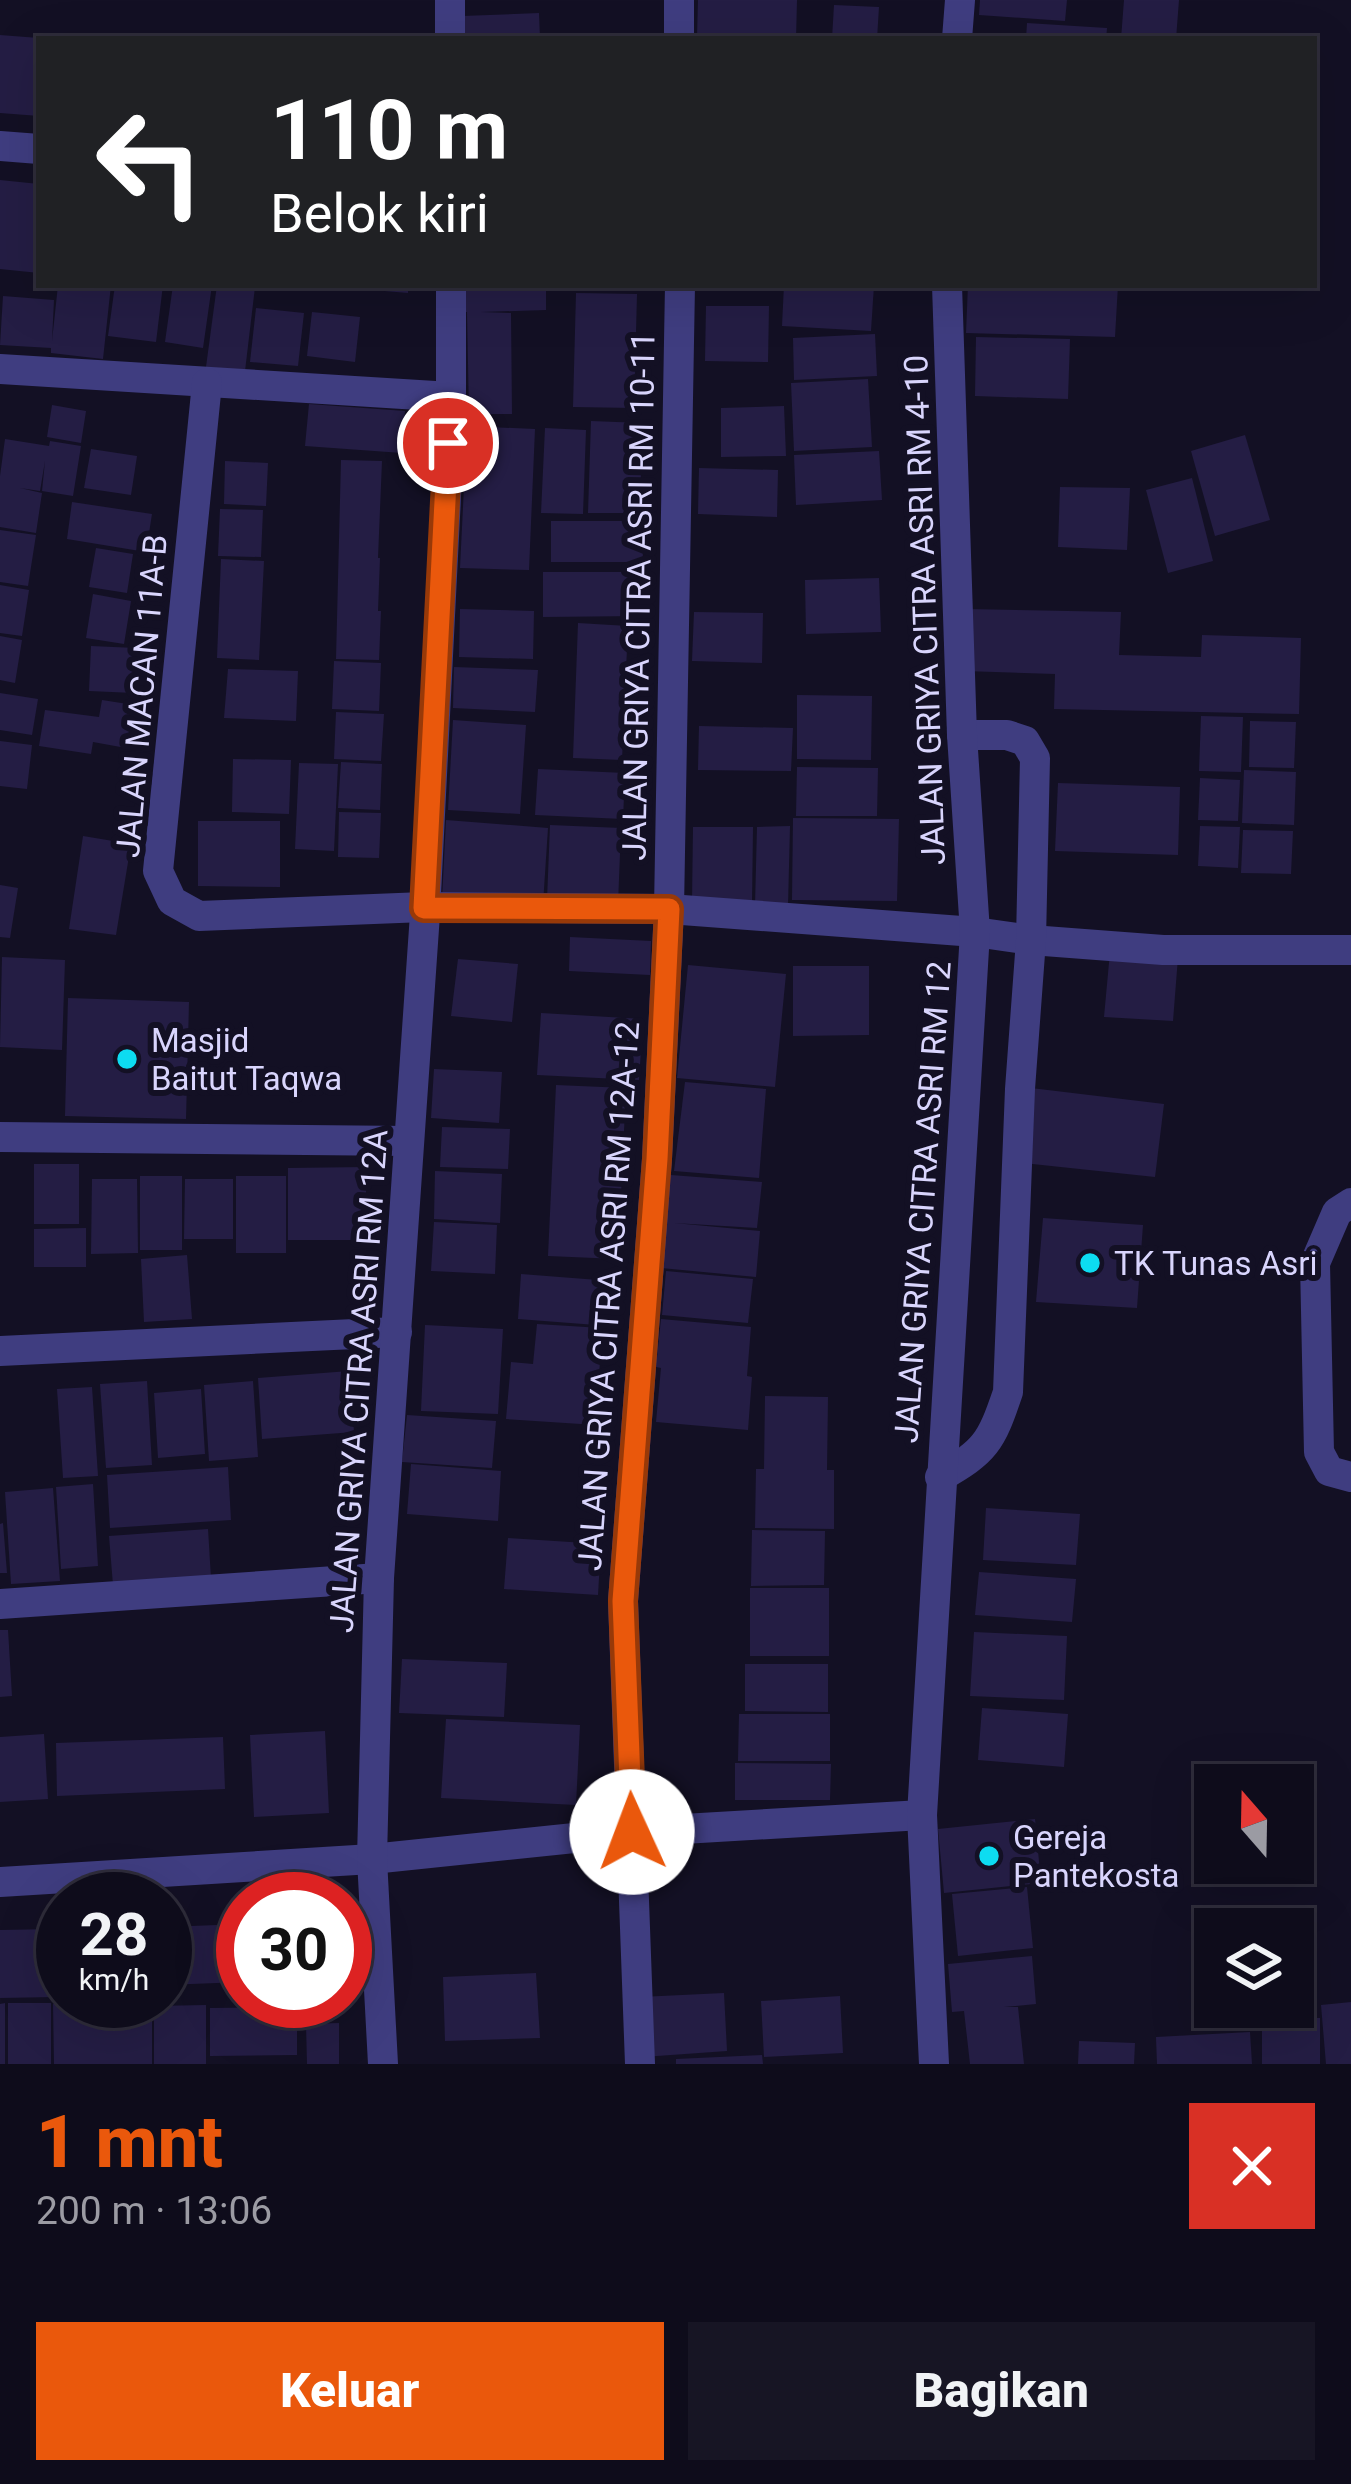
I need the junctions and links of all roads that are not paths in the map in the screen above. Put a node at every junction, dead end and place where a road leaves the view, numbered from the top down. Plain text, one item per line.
1 (450, 0) edge
2 (679, 0) edge
3 (960, 0) edge
4 (450, 36) edge
5 (679, 36) edge
6 (957, 36) edge
7 (0, 146) edge
8 (36, 149) edge
9 (451, 288) edge
10 (680, 288) edge
11 (947, 288) edge
12 (0, 369) edge
13 (207, 383) junction
14 (451, 397) junction
15 (962, 735) junction
16 (424, 908) junction
17 (669, 909) junction
18 (975, 932) junction
19 (1031, 940) junction
20 (1351, 950) edge
21 (0, 1137) edge
22 (409, 1141) junction
23 (1351, 1203) edge
24 (397, 1332) junction
25 (0, 1351) edge
26 (940, 1477) junction
27 (1351, 1477) edge
28 (379, 1578) junction
29 (0, 1604) edge
30 (922, 1816) junction
31 (632, 1832) junction
32 (373, 1859) junction
33 (0, 1882) edge
34 (383, 2064) edge
35 (640, 2064) edge
36 (934, 2064) edge

1 - 4 street
2 - 5 street
3 - 6 street
7 - 8 street
9 - 14 street, JALAN GRIYA CITRA ASRI RM 12A
10 - 17 street, JALAN GRIYA CITRA ASRI RM 10-11
11 - 15 street, JALAN GRIYA CITRA ASRI RM 4-10
12 - 13 street
13 - 14 street
13 - 16 street, JALAN MACAN 11A-B
14 - 16 street, JALAN GRIYA CITRA ASRI RM 12A
15 - 18 street, JALAN GRIYA CITRA ASRI RM 4-10
15 - 19 street
16 - 17 street, JALAN MACAN 11A-B
16 - 22 street, JALAN GRIYA CITRA ASRI RM 12A
17 - 18 street, JALAN MACAN 11A-B
17 - 31 street, JALAN GRIYA CITRA ASRI RM 12A-12
18 - 19 street, JALAN MACAN 11A-B
18 - 26 street, JALAN GRIYA CITRA ASRI RM 12
19 - 20 street, JALAN MACAN 11A-B
19 - 26 street
21 - 22 street
22 - 24 street, JALAN GRIYA CITRA ASRI RM 12A
23 - 27 street
24 - 25 street
24 - 28 street, JALAN GRIYA CITRA ASRI RM 12A
26 - 30 street
28 - 29 street
28 - 32 street, JALAN GRIYA CITRA ASRI RM 12A
30 - 31 street
30 - 36 street
31 - 32 street
31 - 35 street, JALAN GRIYA CITRA ASRI RM 12A-12
32 - 33 street
32 - 34 street, JALAN GRIYA CITRA ASRI RM 12A

